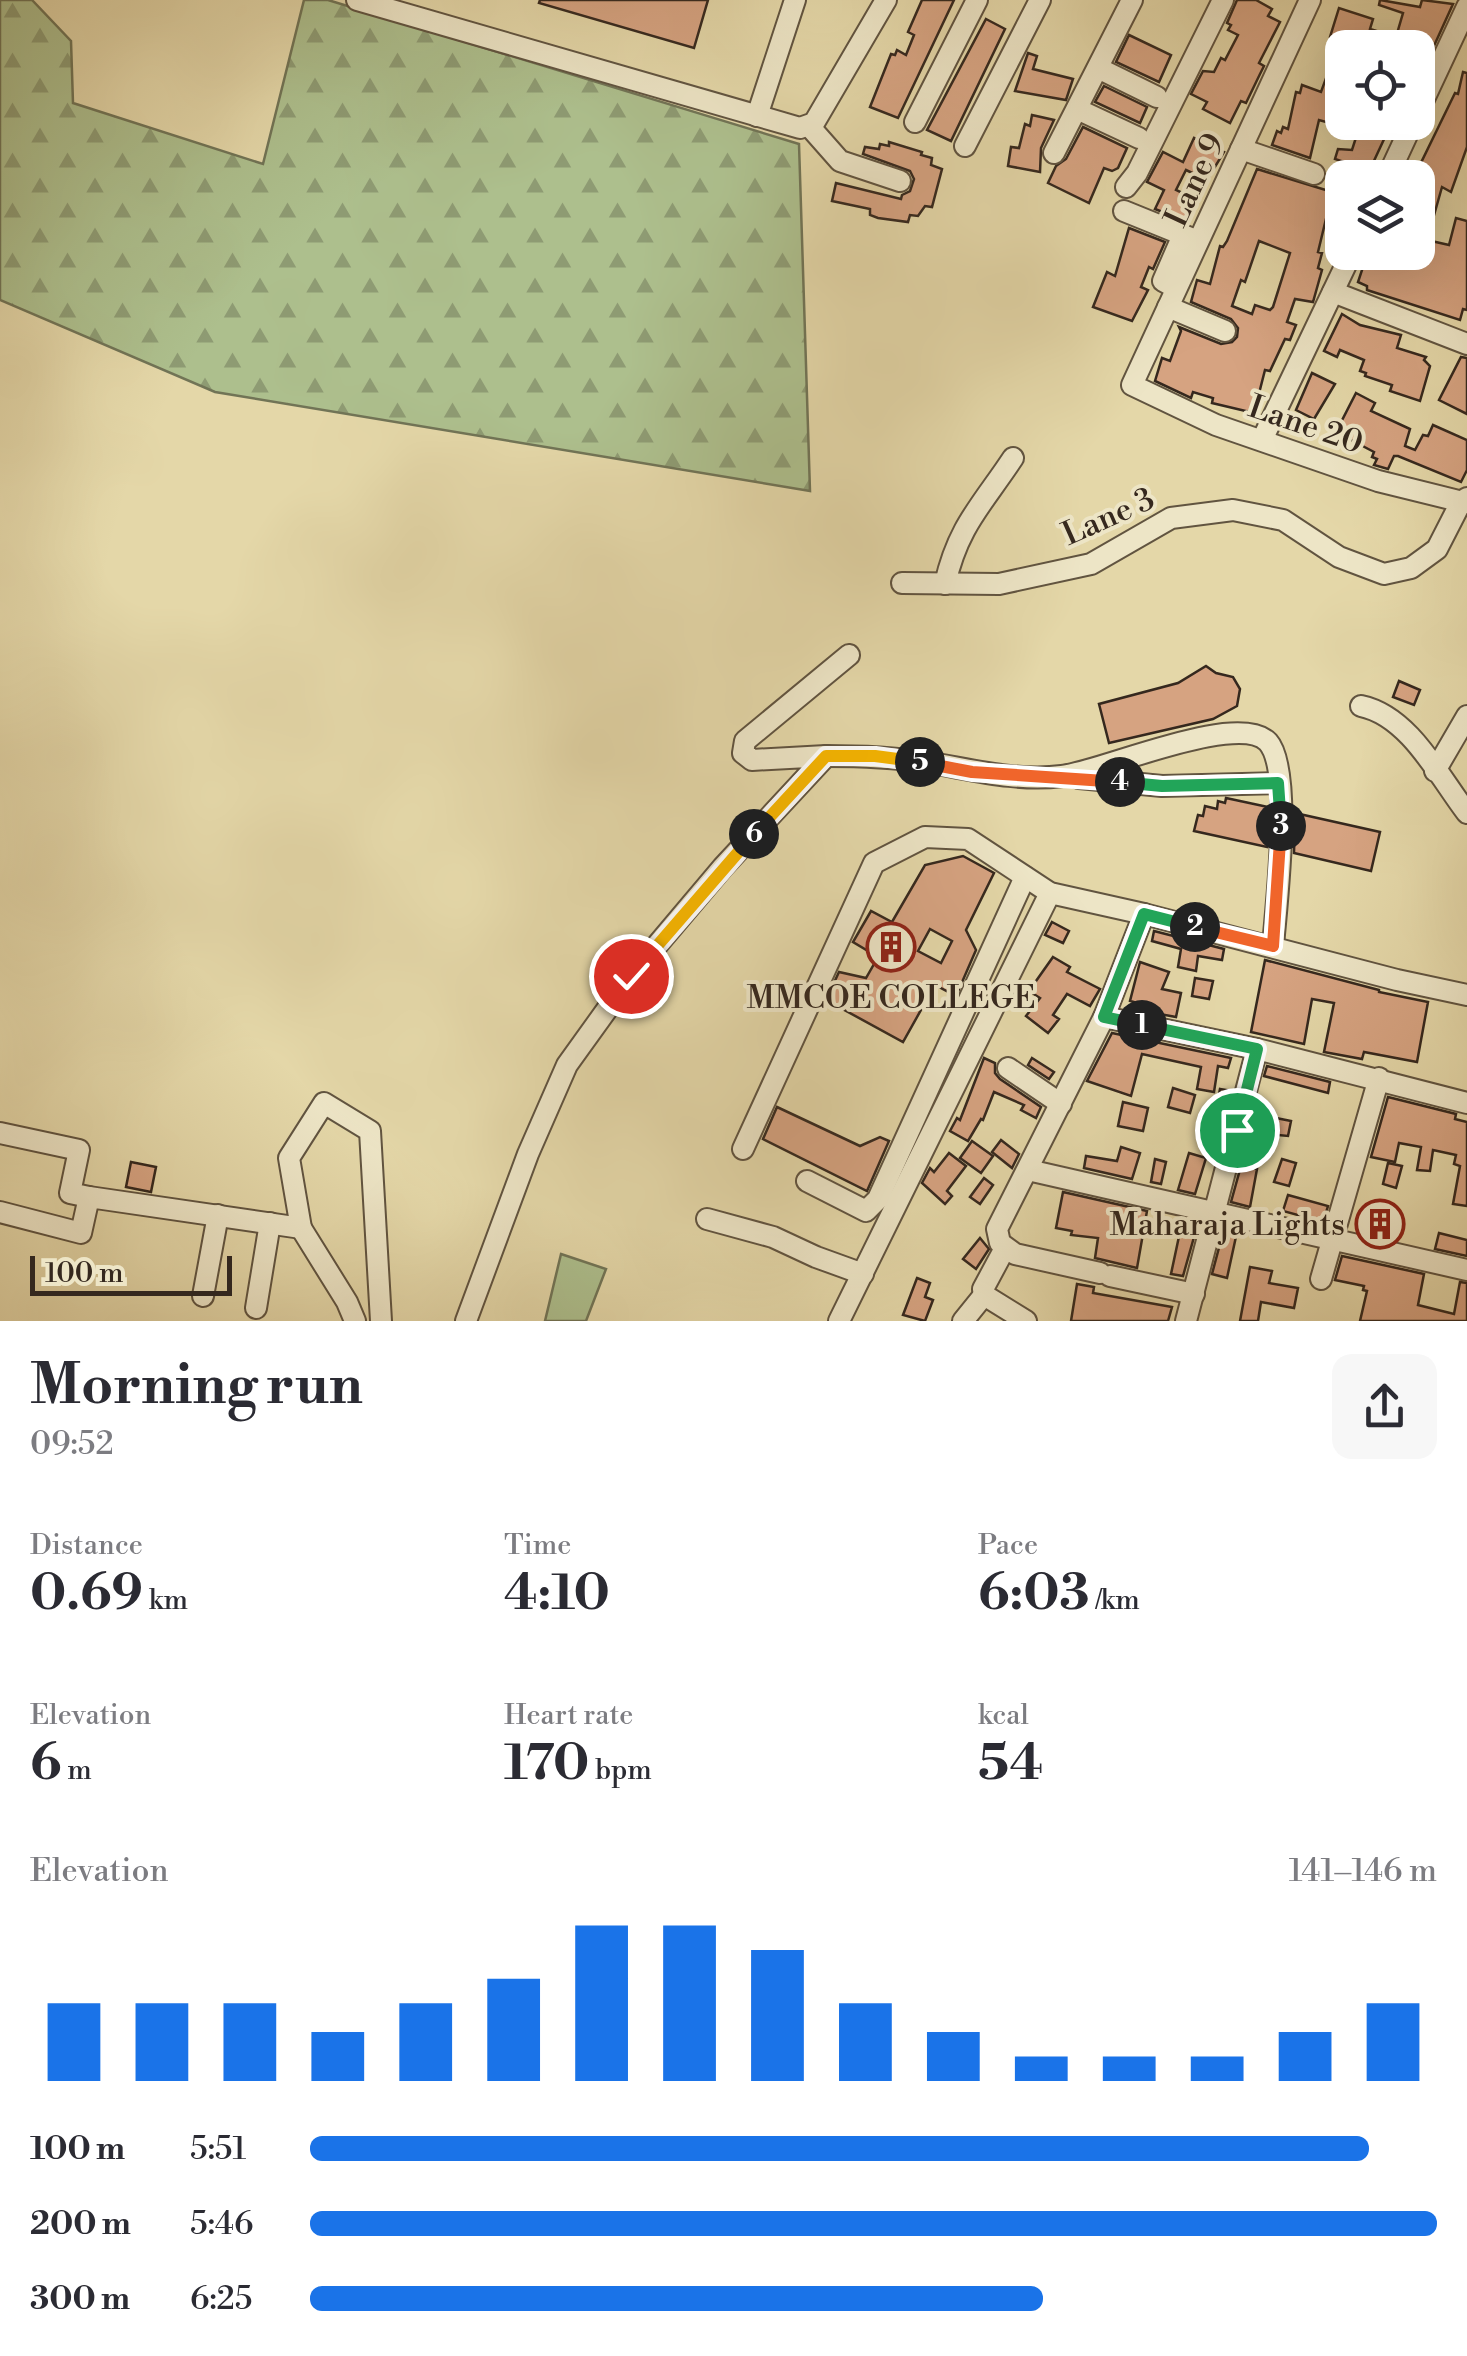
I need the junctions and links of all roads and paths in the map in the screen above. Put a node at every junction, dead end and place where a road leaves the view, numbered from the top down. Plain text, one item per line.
1 (357, 0) edge
2 (795, 0) edge
3 (886, 0) edge
4 (977, 0) edge
5 (1040, 0) edge
6 (1132, 0) edge
7 (1223, 0) edge
8 (1310, 0) edge
9 (1467, 6) edge
10 (1098, 68) junction
11 (1435, 75) edge
12 (1157, 97) dead end
13 (1077, 108) junction
14 (757, 116) junction
15 (915, 122) dead end
16 (810, 127) junction
17 (1139, 138) dead end
18 (966, 146) dead end
19 (1241, 148) junction
20 (1054, 153) dead end
21 (1314, 174) dead end
22 (900, 181) dead end
23 (1126, 187) dead end
24 (1124, 211) dead end
25 (1191, 238) junction
26 (1343, 270) edge
27 (1333, 292) junction
28 (1172, 298) junction
29 (1225, 330) dead end
30 (1466, 343) edge
31 (1132, 385) joint
32 (1262, 440) junction
33 (1013, 458) dead end
34 (1465, 501) edge
35 (902, 583) dead end
36 (945, 584) junction
37 (849, 654) dead end
38 (1361, 706) dead end
39 (1467, 716) edge
40 (826, 756) junction
41 (1434, 771) junction
42 (1062, 776) junction
43 (1278, 783) junction
44 (1467, 813) edge
45 (1025, 877) junction
46 (1050, 893) junction
47 (1144, 914) junction
48 (1273, 946) junction
49 (1467, 994) edge
50 (1104, 1017) junction
51 (1257, 1049) junction
52 (1008, 1068) dead end
53 (1379, 1078) junction
54 (1467, 1103) edge
55 (1060, 1104) junction
56 (0, 1133) edge
57 (744, 1149) dead end
58 (1028, 1170) junction
59 (807, 1181) dead end
60 (89, 1197) junction
61 (0, 1212) edge
62 (1216, 1212) junction
63 (218, 1216) junction
64 (708, 1219) dead end
65 (270, 1223) junction
66 (300, 1228) junction
67 (1333, 1239) junction
68 (1005, 1248) junction
69 (1467, 1270) edge
70 (863, 1274) junction
71 (1321, 1279) dead end
72 (1194, 1294) junction
73 (984, 1295) junction
74 (203, 1296) dead end
75 (256, 1308) dead end
76 (842, 1320) edge
77 (354, 1321) edge
78 (381, 1321) edge
79 (466, 1321) edge
80 (963, 1321) edge
81 (1026, 1321) edge
82 (1186, 1321) edge

1 - 14 street
2 - 14 street
3 - 16 street
4 - 15 street
5 - 18 street
6 - 10 street
7 - 23 street
8 - 19 street, Lane 9
9 - 11 street
10 - 12 street
10 - 13 street
13 - 17 street
13 - 20 street
14 - 16 street
16 - 22 street
19 - 21 street
19 - 25 street, Lane 9
24 - 25 street
25 - 28 street, Lane 9
26 - 27 street
27 - 30 street
27 - 32 street
28 - 29 street
28 - 31 street, Lane 9
31 - 32 street, Lane 20
32 - 34 street, Lane 20
33 - 36 street
34 - 36 street, Lane 3
35 - 36 street, Lane 3
37 - 40 street
38 - 41 street
39 - 41 street
40 - 42 street
40 - 79 street
41 - 44 street
42 - 43 street
42 - 43 street
43 - 48 street
45 - 46 street
45 - 57 street
45 - 59 street
46 - 47 street
46 - 70 street
47 - 48 street
47 - 50 street
48 - 49 street
50 - 51 street
50 - 55 street
51 - 53 street
51 - 62 street
52 - 55 street
53 - 54 street
53 - 67 street
55 - 58 street
56 - 60 street
58 - 62 street
58 - 68 street
60 - 61 street
60 - 63 street
62 - 67 street
62 - 72 street
63 - 65 street
63 - 74 street
64 - 70 street
65 - 66 street
65 - 75 street
66 - 77 street
66 - 78 street
67 - 69 street
67 - 71 street
68 - 72 street
68 - 73 street
70 - 76 street
72 - 82 street
73 - 80 street
73 - 81 street

